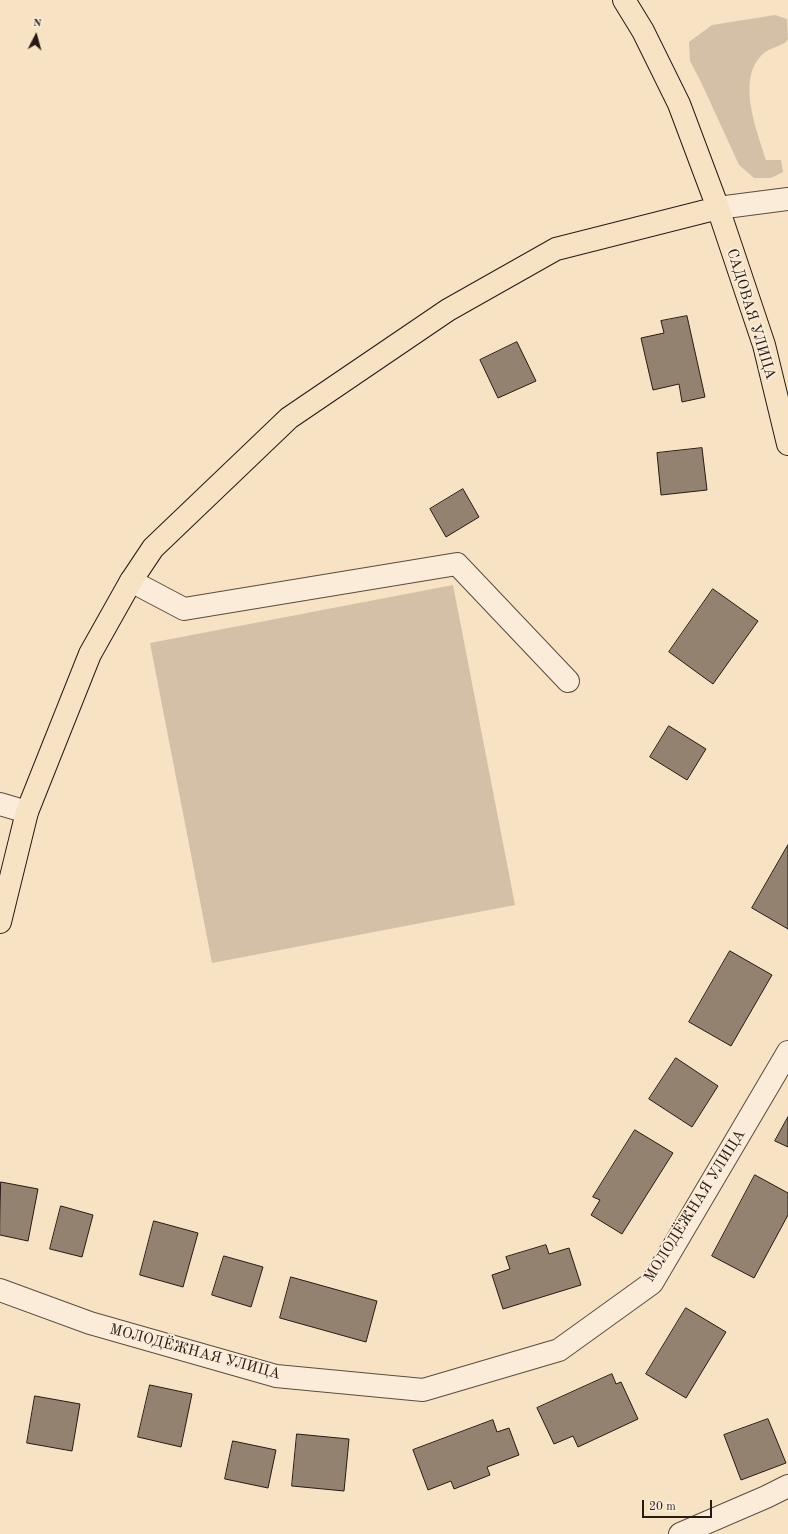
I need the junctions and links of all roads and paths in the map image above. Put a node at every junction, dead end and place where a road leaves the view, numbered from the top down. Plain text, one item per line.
1 (624, 0) edge
2 (788, 200) edge
3 (718, 208) junction
4 (788, 444) edge
5 (132, 581) junction
6 (568, 681) dead end
7 (0, 804) edge
8 (27, 812) junction
9 (0, 922) edge
10 (788, 1052) edge
11 (0, 1290) edge
12 (788, 1486) edge
13 (680, 1534) edge

1 - 3 main road, САДОВАЯ УЛИЦА
2 - 3 street
3 - 4 main road, САДОВАЯ УЛИЦА
3 - 5 main road
5 - 6 street
5 - 8 main road
7 - 8 street
8 - 9 main road
10 - 11 street, МОЛОДЁЖНАЯ УЛИЦА
12 - 13 street

